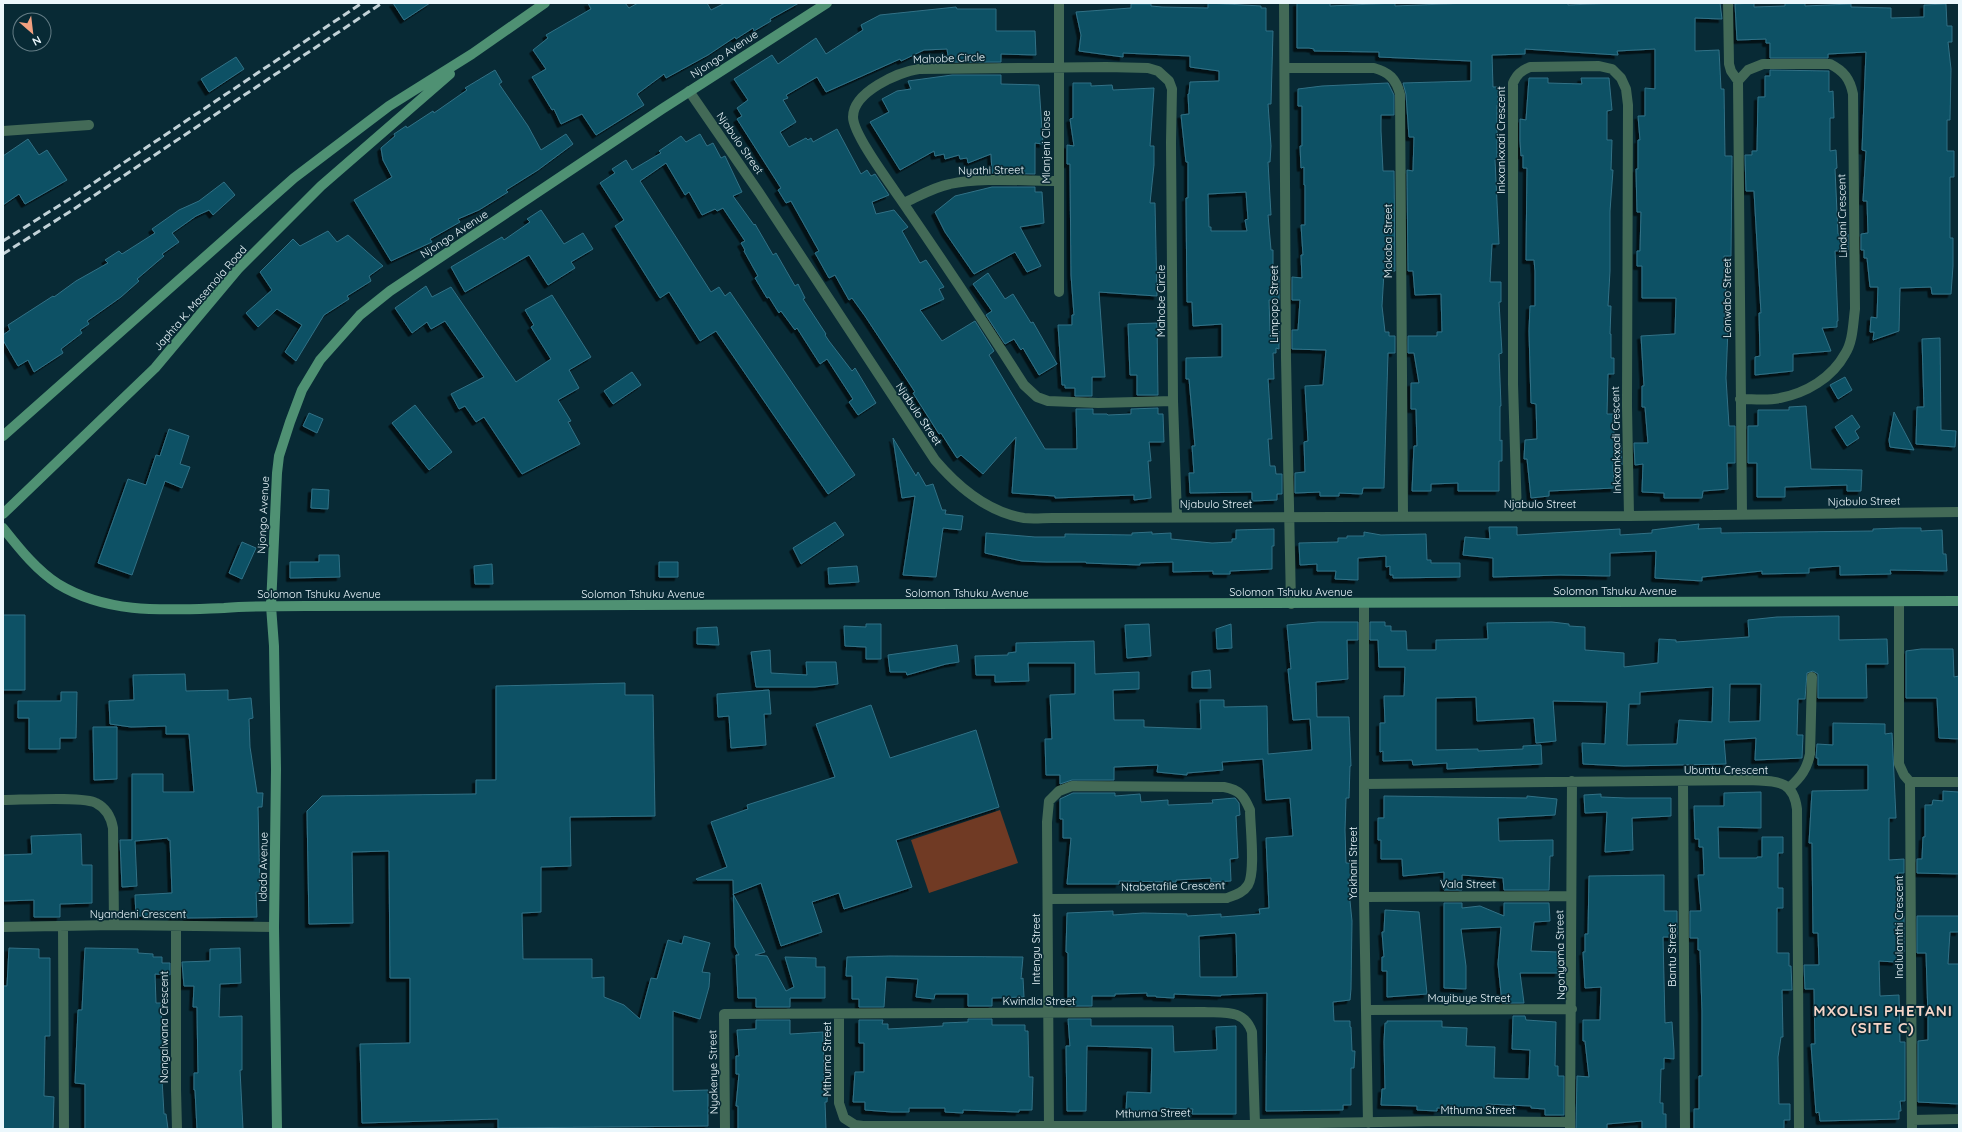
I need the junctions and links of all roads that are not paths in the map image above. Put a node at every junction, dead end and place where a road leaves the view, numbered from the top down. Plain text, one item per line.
1 (545, 3) edge
2 (827, 3) edge
3 (1059, 3) edge
4 (1284, 3) edge
5 (1728, 3) edge
6 (472, 54) junction
7 (1058, 68) junction
8 (1285, 68) junction
9 (1738, 81) junction
10 (689, 91) junction
11 (89, 125) dead end
12 (3, 131) edge
13 (1058, 181) junction
14 (904, 203) junction
15 (1060, 292) dead end
16 (1740, 400) junction
17 (1173, 401) junction
18 (3, 436) edge
19 (1959, 512) edge
20 (3, 514) edge
21 (1742, 515) junction
22 (1176, 516) junction
23 (1404, 516) junction
24 (1517, 516) junction
25 (1629, 516) junction
26 (1290, 517) junction
27 (3, 528) edge
28 (1959, 601) edge
29 (1899, 603) junction
30 (1291, 604) junction
31 (1364, 604) junction
32 (271, 606) junction
33 (1812, 676) dead end
34 (1572, 781) junction
35 (1683, 782) junction
36 (1910, 782) junction
37 (1959, 782) edge
38 (1364, 784) junction
39 (1790, 787) junction
40 (1054, 795) joint
41 (3, 800) edge
42 (1571, 896) junction
43 (1364, 897) junction
44 (1048, 899) junction
45 (114, 925) junction
46 (176, 926) junction
47 (3, 927) edge
48 (63, 927) junction
49 (274, 927) junction
50 (1572, 1009) junction
51 (1366, 1010) junction
52 (1048, 1012) junction
53 (724, 1014) joint
54 (839, 1014) junction
55 (1959, 1119) edge
56 (1368, 1123) junction
57 (1255, 1124) junction
58 (1912, 1124) edge
59 (1570, 1126) edge
60 (1049, 1127) edge
61 (64, 1129) edge
62 (178, 1129) edge
63 (277, 1129) edge
64 (726, 1129) edge
65 (1685, 1129) edge
66 (1799, 1129) edge

1 - 6 street, Japhta K. Masemola Road
2 - 10 street, Njongo Avenue
3 - 7 street, Mlanjeni Close
4 - 8 street, Limpopo Street
5 - 9 street
6 - 18 street, Japhta K. Masemola Road
6 - 20 street, Japhta K. Masemola Road
7 - 13 street, Mlanjeni Close
7 - 14 street, Mahobe Circle
7 - 17 street, Mahobe Circle
8 - 23 street, Mokoba Street
8 - 26 street, Limpopo Street
9 - 16 street, Lonwabo Street
9 - 16 street, Lindani Crescent
10 - 22 street, Njabulo Street
10 - 32 street, Njongo Avenue
11 - 12 street
13 - 14 street, Nyathi Street
13 - 15 street, Mlanjeni Close
14 - 17 street, Mahobe Circle
16 - 21 street, Lonwabo Street
17 - 22 street, Mahobe Circle
19 - 21 street, Njabulo Street
21 - 25 street, Njabulo Street
22 - 26 street, Njabulo Street
23 - 24 street, Njabulo Street
23 - 26 street, Njabulo Street
24 - 25 street, Njabulo Street
24 - 25 street, Inkxankxadi Crescent
26 - 30 street, Limpopo Street
27 - 32 street, Solomon Tshuku Avenue
28 - 29 street, Solomon Tshuku Avenue
29 - 31 street, Solomon Tshuku Avenue
29 - 36 street
30 - 31 street, Solomon Tshuku Avenue
30 - 32 street, Solomon Tshuku Avenue
31 - 38 street, Yakhani Street
32 - 49 street, Idada Avenue
33 - 39 street
34 - 35 street, Ubuntu Crescent
34 - 38 street, Ubuntu Crescent
34 - 42 street, Ngonyama Street
35 - 39 street, Ubuntu Crescent
35 - 65 street, Bantu Street
36 - 37 street
36 - 58 street, Indlulamthi Crescent
38 - 43 street, Yakhani Street
39 - 66 street
40 - 44 street, Intengu Street
40 - 44 street, Ntabetafile Crescent
41 - 45 street
42 - 43 street, Vala Street
42 - 50 street, Ngonyama Street
43 - 51 street, Yakhani Street
44 - 52 street, Intengu Street
45 - 46 street, Nyandeni Crescent
45 - 48 street, Nyandeni Crescent
46 - 49 street, Nyandeni Crescent
46 - 62 street, Nongalwana Crescent
47 - 48 street, Nyandeni Crescent
48 - 61 street
49 - 63 street, Idada Avenue
50 - 51 street, Mayibuye Street
50 - 59 street, Ngonyama Street
51 - 56 street, Yakhani Street
52 - 54 street, Kwindla Street
52 - 57 street, Kwindla Street
52 - 60 street, Intengu Street
53 - 54 street, Kwindla Street
53 - 64 street, Nyakenye Street
54 - 60 street, Mthuma Street
55 - 58 street, Indlulamthi Crescent
56 - 57 street, Mthuma Street
56 - 59 street, Mthuma Street
57 - 60 street, Mthuma Street

